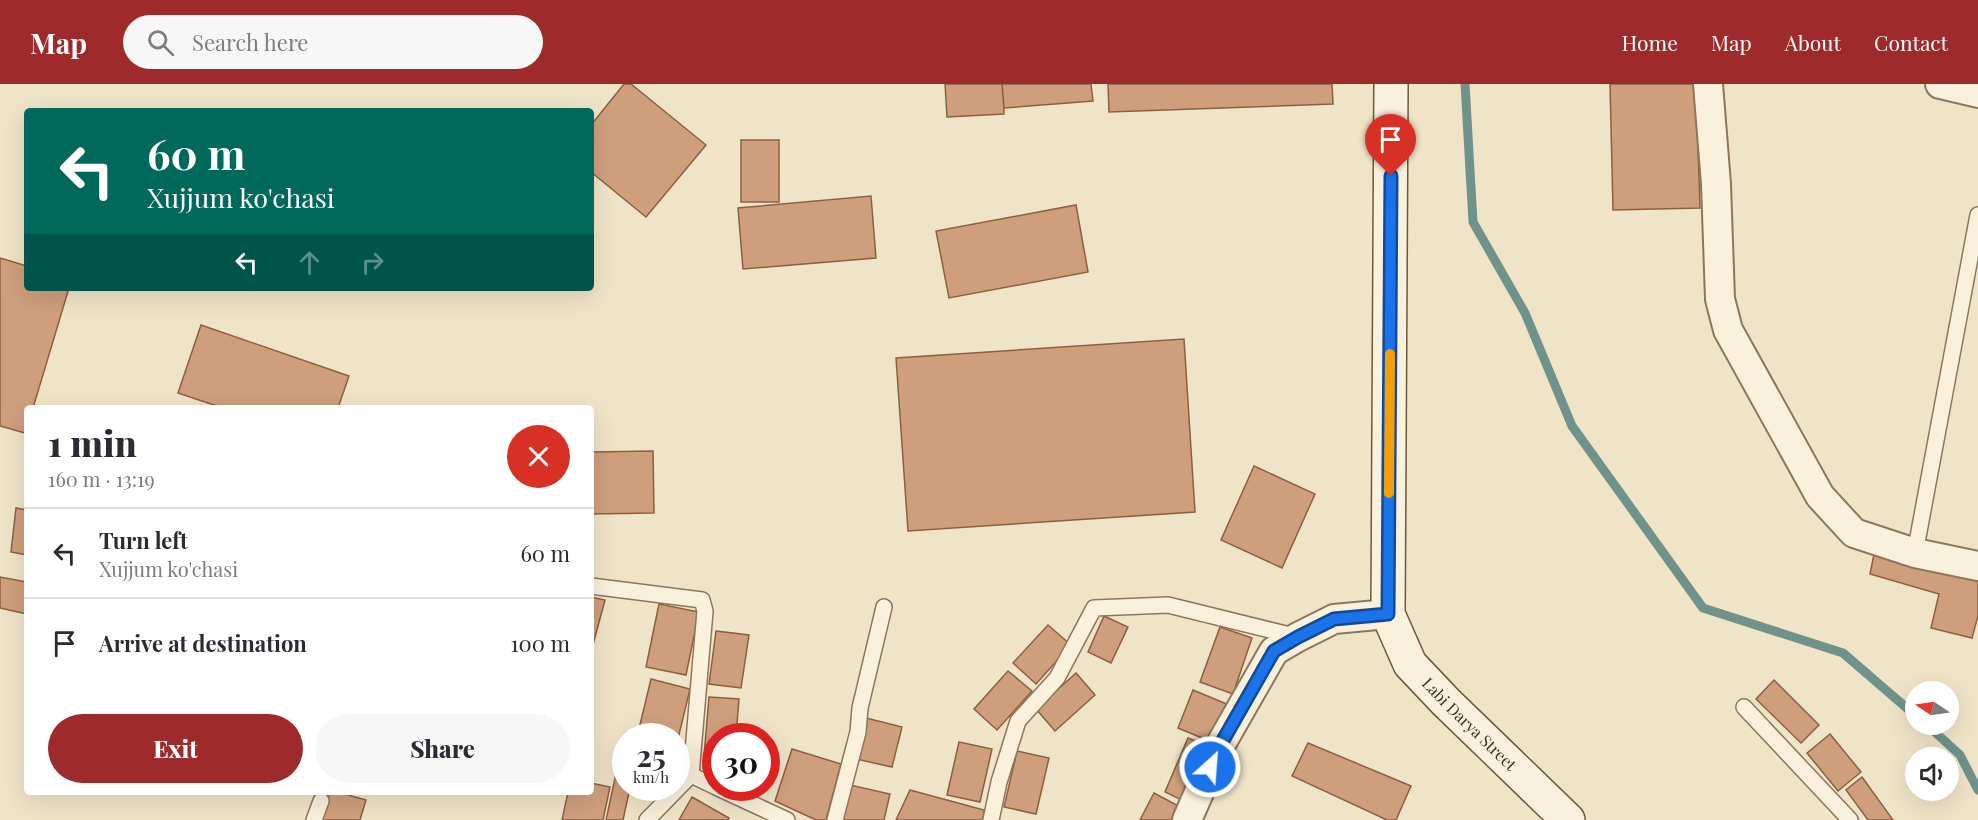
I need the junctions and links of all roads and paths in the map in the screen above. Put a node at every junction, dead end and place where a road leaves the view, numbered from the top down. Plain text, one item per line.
1 (1391, 84) edge
2 (1708, 84) edge
3 (1940, 84) edge
4 (1978, 93) edge
5 (1978, 215) edge
6 (1915, 553) junction
7 (1978, 566) edge
8 (594, 586) edge
9 (884, 607) dead end
10 (1388, 614) junction
11 (1298, 637) junction
12 (1744, 707) dead end
13 (691, 775) junction
14 (702, 780) edge
15 (321, 801) dead end
16 (747, 801) edge
17 (314, 820) edge
18 (647, 820) edge
19 (787, 820) edge
20 (835, 820) edge
21 (991, 820) edge
22 (1187, 820) edge
23 (1568, 820) edge
24 (1850, 820) edge

1 - 10 street
2 - 6 street
3 - 4 street
5 - 6 lane
6 - 7 street
8 - 13 lane
9 - 20 lane
10 - 11 street
10 - 23 street, Labi Darya Street
11 - 21 lane
11 - 22 street
12 - 24 lane
13 - 14 lane
13 - 18 lane
15 - 17 lane
16 - 19 lane

